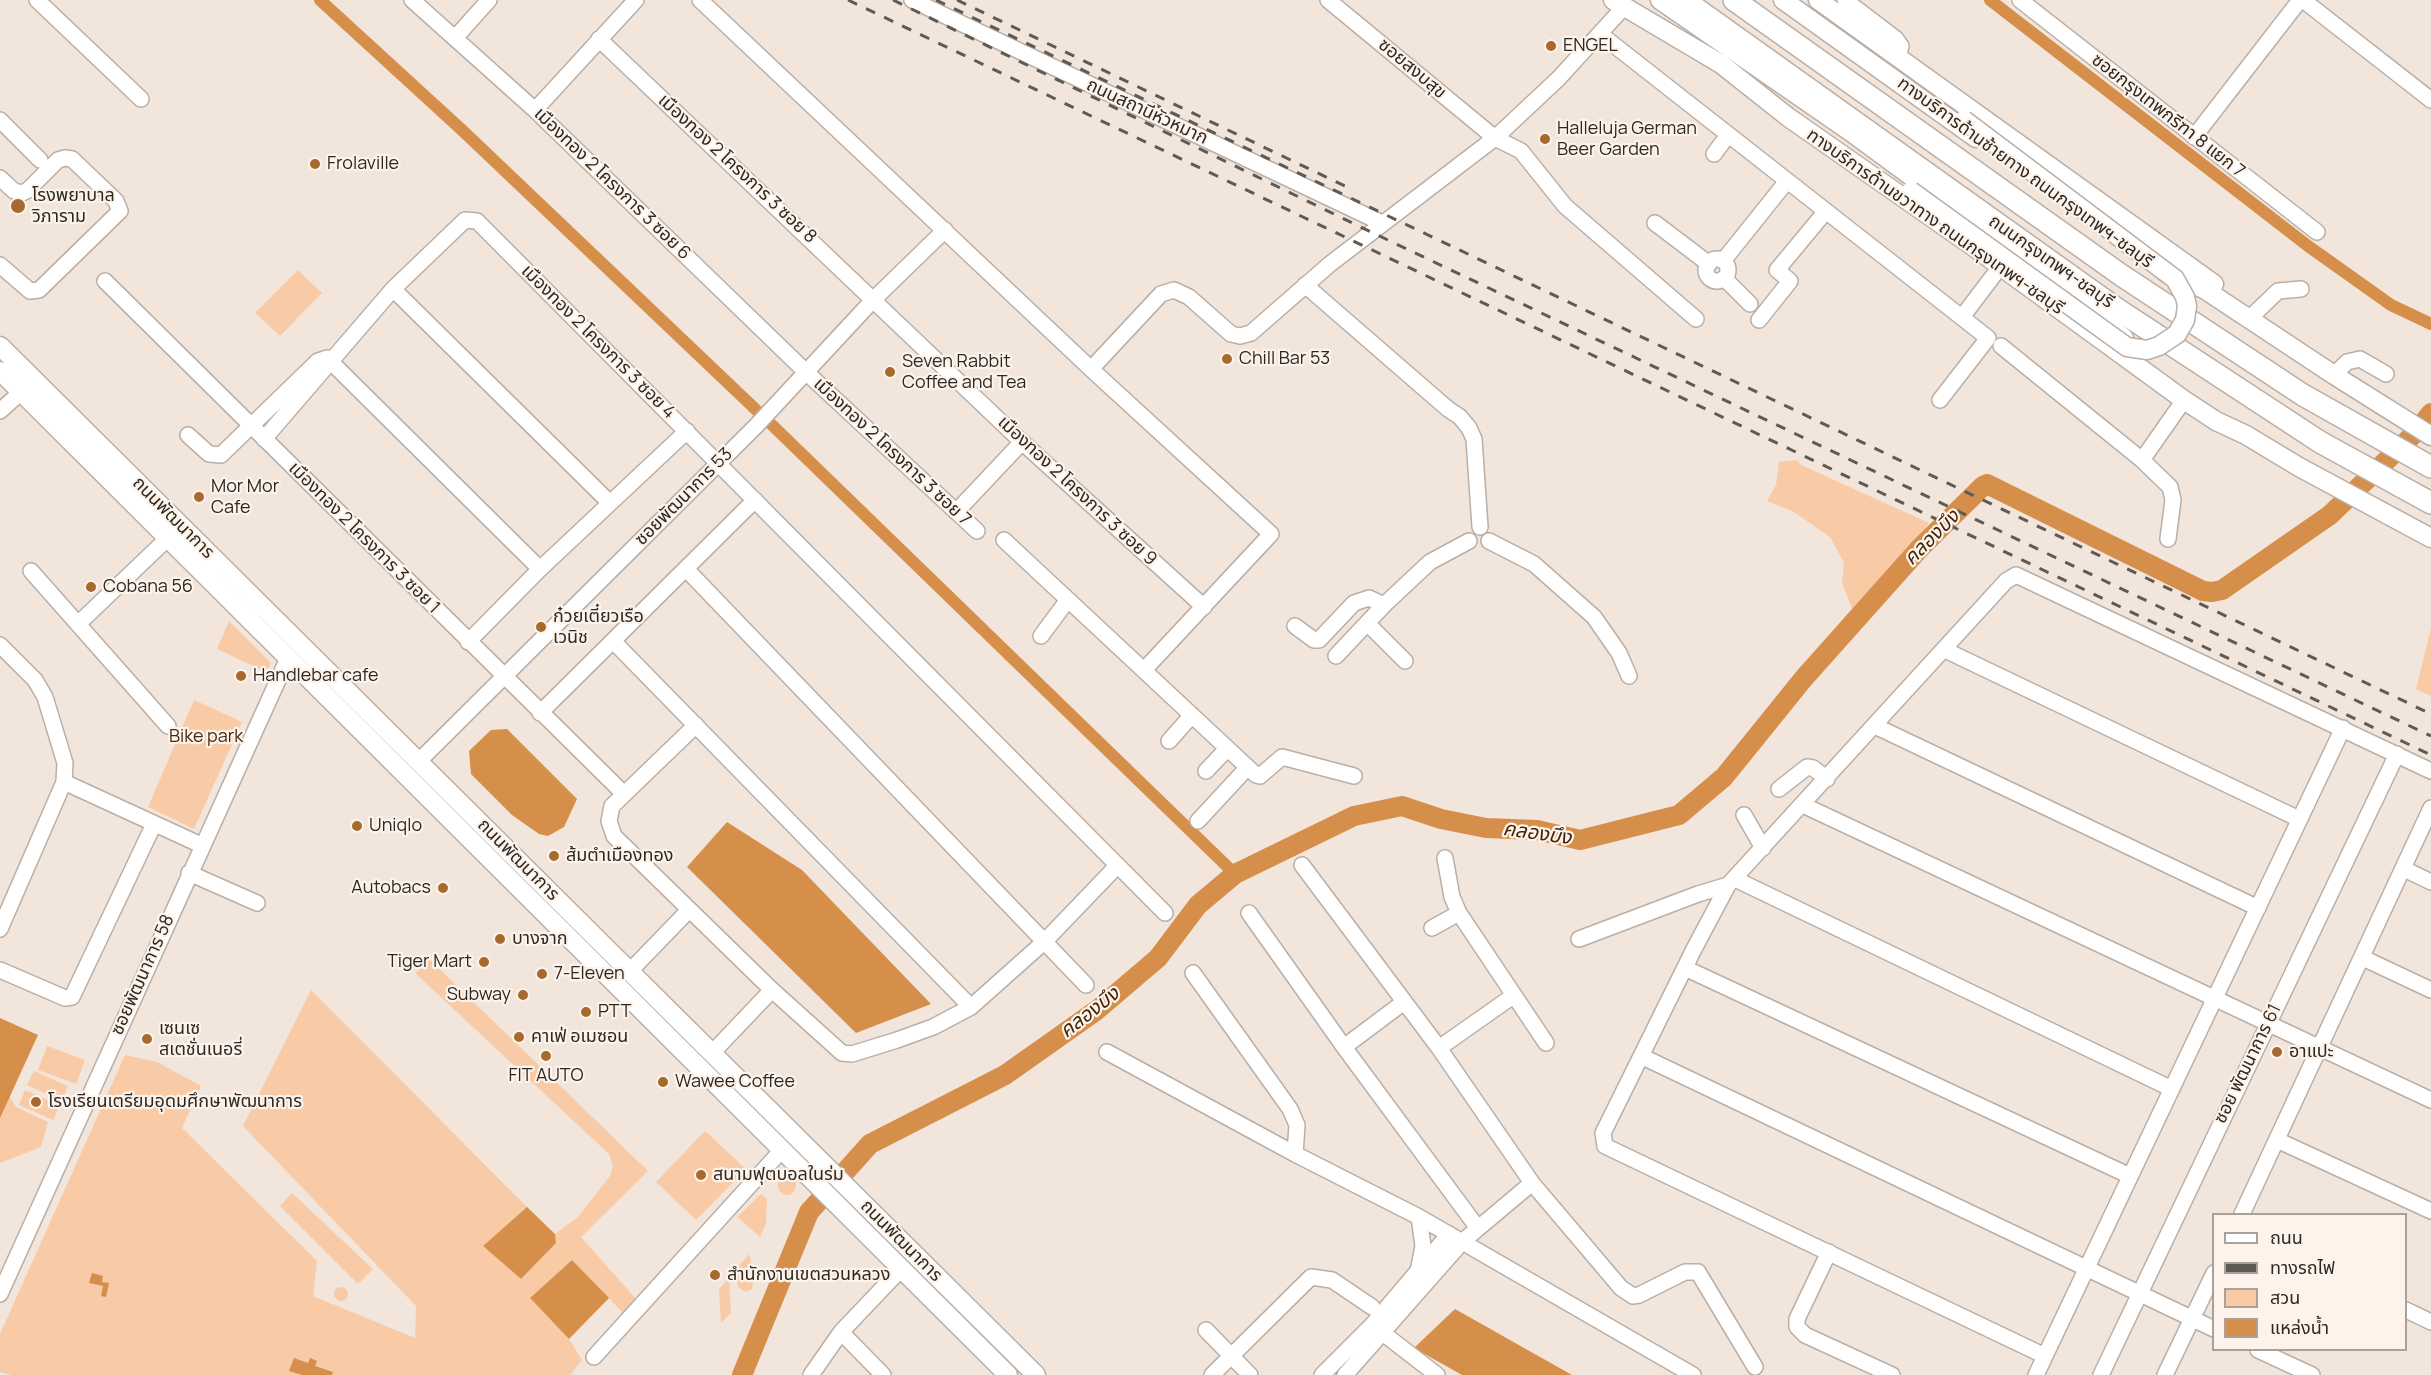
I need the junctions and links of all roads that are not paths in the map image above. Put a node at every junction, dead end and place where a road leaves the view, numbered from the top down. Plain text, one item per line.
1 (37, 0) edge
2 (412, 0) edge
3 (489, 0) edge
4 (636, 0) edge
5 (700, 0) edge
6 (912, 0) edge
7 (1328, 0) edge
8 (1660, 0) edge
9 (1684, 0) edge
10 (1734, 0) edge
11 (1783, 0) edge
12 (1845, 0) edge
13 (2020, 0) edge
14 (2302, 0) edge
15 (1622, 2) edge
16 (1821, 2) edge
17 (1600, 34) junction
18 (455, 38) junction
19 (599, 39) junction
20 (1898, 57) junction
21 (1721, 63) junction
22 (141, 99) dead end
23 (2431, 99) edge
24 (535, 110) junction
25 (0, 120) edge
26 (1728, 135) junction
27 (2194, 137) junction
28 (1495, 138) junction
29 (1714, 154) dead end
30 (40, 160) dead end
31 (0, 178) edge
32 (1786, 181) junction
33 (1826, 211) junction
34 (1382, 223) junction
35 (1655, 223) dead end
36 (945, 230) junction
37 (2317, 232) dead end
38 (1716, 262) junction
39 (0, 265) edge
40 (2000, 267) junction
41 (105, 281) dead end
42 (1305, 285) junction
43 (393, 289) junction
44 (2301, 290) dead end
45 (874, 299) junction
46 (1750, 304) dead end
47 (2254, 314) junction
48 (1962, 317) junction
49 (1696, 319) dead end
50 (1759, 320) dead end
51 (2274, 334) junction
52 (0, 346) edge
53 (2001, 346) dead end
54 (332, 362) junction
55 (1091, 369) junction
56 (0, 371) edge
57 (807, 373) junction
58 (2386, 374) dead end
59 (2334, 375) junction
60 (21, 392) junction
61 (1940, 400) dead end
62 (2184, 400) junction
63 (0, 411) edge
64 (251, 427) junction
65 (687, 431) junction
66 (188, 435) dead end
67 (2246, 435) junction
68 (2431, 435) edge
69 (264, 439) junction
70 (1022, 442) junction
71 (2142, 460) junction
72 (719, 463) junction
73 (2431, 467) edge
74 (755, 500) junction
75 (2427, 501) edge
76 (609, 502) junction
77 (956, 512) junction
78 (1480, 527) junction
79 (977, 531) dead end
80 (168, 538) junction
81 (2431, 538) edge
82 (2168, 539) dead end
83 (1004, 540) dead end
84 (1469, 541) junction
85 (1489, 541) junction
86 (540, 568) junction
87 (687, 570) junction
88 (31, 571) dead end
89 (1067, 601) junction
90 (1384, 605) junction
91 (1204, 607) junction
92 (1367, 623) junction
93 (78, 624) junction
94 (1295, 626) dead end
95 (1041, 636) dead end
96 (468, 642) junction
97 (614, 642) junction
98 (0, 645) edge
99 (302, 645) junction
100 (1944, 650) junction
101 (1336, 656) dead end
102 (288, 658) junction
103 (1405, 661) dead end
104 (1144, 670) junction
105 (504, 676) junction
106 (1629, 676) dead end
107 (540, 713) junction
108 (1192, 715) junction
109 (696, 725) junction
110 (168, 726) dead end
111 (1875, 726) junction
112 (2343, 728) junction
113 (1169, 741) dead end
114 (1227, 749) junction
115 (2397, 754) junction
116 (419, 761) junction
117 (1247, 768) junction
118 (1206, 771) dead end
119 (2431, 771) edge
120 (1354, 776) dead end
121 (1827, 779) junction
122 (410, 780) junction
123 (64, 782) junction
124 (1779, 789) dead end
125 (623, 794) junction
126 (1803, 805) junction
127 (2431, 808) edge
128 (1744, 815) dead end
129 (2299, 819) junction
130 (1198, 821) dead end
131 (154, 824) junction
132 (201, 845) junction
133 (1763, 848) junction
134 (1444, 858) dead end
135 (1302, 865) dead end
136 (1117, 866) junction
137 (2404, 869) junction
138 (189, 873) junction
139 (1732, 882) junction
140 (2431, 882) edge
141 (0, 894) edge
142 (257, 903) dead end
143 (10, 907) junction
144 (2258, 908) junction
145 (689, 910) junction
146 (1165, 913) dead end
147 (1249, 913) dead end
148 (1459, 913) junction
149 (1432, 928) dead end
150 (0, 929) edge
151 (1579, 939) dead end
152 (1044, 942) junction
153 (2363, 958) junction
154 (1685, 968) junction
155 (0, 969) edge
156 (630, 971) junction
157 (1193, 973) dead end
158 (1086, 986) dead end
159 (772, 990) junction
160 (2431, 990) edge
161 (1513, 996) junction
162 (2215, 999) junction
163 (1404, 1002) junction
164 (971, 1007) junction
165 (672, 1013) junction
166 (2268, 1022) junction
167 (657, 1027) junction
168 (1546, 1043) dead end
169 (2319, 1046) junction
170 (1344, 1047) junction
171 (1439, 1048) junction
172 (1107, 1052) dead end
173 (712, 1053) junction
174 (1643, 1057) junction
175 (2172, 1089) junction
176 (2431, 1100) edge
177 (2277, 1140) junction
178 (781, 1151) junction
179 (1295, 1155) junction
180 (2130, 1176) junction
181 (1532, 1183) junction
182 (2431, 1211) edge
183 (2243, 1213) edge
184 (1419, 1217) junction
185 (1477, 1227) junction
186 (1456, 1238) junction
187 (1829, 1252) junction
188 (1419, 1267) junction
189 (901, 1269) junction
190 (2087, 1269) junction
191 (2212, 1277) edge
192 (2139, 1293) junction
193 (0, 1294) edge
194 (1372, 1307) dead end
195 (2407, 1310) edge
196 (2192, 1318) junction
197 (2431, 1322) edge
198 (2212, 1328) edge
199 (1377, 1329) junction
200 (1206, 1330) dead end
201 (841, 1332) junction
202 (2260, 1351) edge
203 (1231, 1356) junction
204 (2045, 1356) junction
205 (594, 1357) dead end
206 (1755, 1367) dead end
207 (1347, 1374) edge
208 (811, 1375) edge
209 (884, 1375) edge
210 (1008, 1375) edge
211 (1036, 1375) edge
212 (1212, 1375) edge
213 (1250, 1375) edge
214 (1322, 1375) edge
215 (1437, 1375) edge
216 (1693, 1375) edge
217 (1892, 1375) edge
218 (2036, 1375) edge
219 (2101, 1375) edge
220 (2165, 1375) edge
221 (2312, 1375) edge

1 - 22 street
2 - 18 street, เมืองทอง 2 โครงการ 3 ซอย 6
3 - 18 street
4 - 19 street
5 - 36 street
6 - 34 street, ถนนสถานีหัวหมาก
7 - 28 street, ซอยสงบสุข
8 - 67 main road, ทางบริการด้านขวาทาง ถนนกรุงเทพฯ-ชลบุรี
9 - 75 highway, ถนนกรุงเทพฯ-ชลบุรี
10 - 73 highway, ถนนกรุงเทพฯ-ชลบุรี
11 - 51 main road, ทางบริการด้านซ้ายทาง ถนนกรุงเทพฯ-ชลบุรี
12 - 20 street
13 - 27 street, ซอยกรุงเทพกรีฑา 8 แยก 7
14 - 23 street
14 - 27 street
15 - 17 street
15 - 21 main road, ทางบริการด้านขวาทาง ถนนกรุงเทพฯ-ชลบุรี
16 - 20 main road, ทางบริการด้านซ้ายทาง ถนนกรุงเทพฯ-ชลบุรี
16 - 21 main road, bridge
17 - 26 street
17 - 28 street
18 - 24 street, เมืองทอง 2 โครงการ 3 ซอย 6
19 - 24 street
19 - 45 street, เมืองทอง 2 โครงการ 3 ซอย 8
20 - 47 main road, ทางบริการด้านซ้ายทาง ถนนกรุงเทพฯ-ชลบุรี
21 - 40 main road, ทางบริการด้านขวาทาง ถนนกรุงเทพฯ-ชลบุรี
24 - 57 street, เมืองทอง 2 โครงการ 3 ซอย 6
25 - 30 street
26 - 29 street
26 - 32 street
27 - 37 street, ซอยกรุงเทพกรีฑา 8 แยก 7
28 - 34 street
28 - 49 street, ซอยสงบสุข
31 - 39 street
32 - 33 street
32 - 38 street
33 - 48 street
33 - 50 street
34 - 42 street
35 - 38 street
36 - 45 street, ซอยพัฒนาการ 53
36 - 55 street
38 - 46 street
40 - 48 street
40 - 62 main road, ทางบริการด้านขวาทาง ถนนกรุงเทพฯ-ชลบุรี
41 - 64 street, เมืองทอง 2 โครงการ 3 ซอย 1
42 - 55 street
42 - 78 street
43 - 54 street
43 - 65 street, เมืองทอง 2 โครงการ 3 ซอย 4
43 - 76 street
44 - 47 street
45 - 57 street, ซอยพัฒนาการ 53
45 - 70 street, เมืองทอง 2 โครงการ 3 ซอย 9
47 - 51 main road, ทางบริการด้านซ้ายทาง ถนนกรุงเทพฯ-ชลบุรี
48 - 61 street
51 - 59 main road, ทางบริการด้านซ้ายทาง ถนนกรุงเทพฯ-ชลบุรี
52 - 99 main road, ถนนพัฒนาการ
53 - 71 street
54 - 64 street
54 - 69 street
54 - 86 street
55 - 91 street
56 - 60 main road, ถนนพัฒนาการ
57 - 72 street, ซอยพัฒนาการ 53
57 - 77 street, เมืองทอง 2 โครงการ 3 ซอย 7
58 - 59 street
59 - 68 main road, ทางบริการด้านซ้ายทาง ถนนกรุงเทพฯ-ชลบุรี
60 - 63 street
60 - 80 main road, ถนนพัฒนาการ
62 - 67 main road, ทางบริการด้านขวาทาง ถนนกรุงเทพฯ-ชลบุรี
62 - 71 street
64 - 66 street
64 - 69 street, เมืองทอง 2 โครงการ 3 ซอย 1
65 - 72 street, เมืองทอง 2 โครงการ 3 ซอย 4
65 - 76 street
67 - 81 main road, ทางบริการด้านขวาทาง ถนนกรุงเทพฯ-ชลบุรี
69 - 96 street, เมืองทอง 2 โครงการ 3 ซอย 1
70 - 77 street
70 - 91 street, เมืองทอง 2 โครงการ 3 ซอย 9
71 - 82 street
72 - 74 street, เมืองทอง 2 โครงการ 3 ซอย 4
72 - 105 street, ซอยพัฒนาการ 53
74 - 87 street
74 - 136 street, เมืองทอง 2 โครงการ 3 ซอย 4
76 - 86 street
77 - 79 street, เมืองทอง 2 โครงการ 3 ซอย 7
78 - 84 street
78 - 85 street
80 - 93 street
80 - 102 main road, ถนนพัฒนาการ
83 - 89 street
84 - 85 street
84 - 90 street
85 - 106 street
86 - 96 street
87 - 97 street
87 - 152 street
88 - 93 street
89 - 95 street
89 - 104 street
90 - 92 street
90 - 94 street
91 - 104 street
92 - 101 street
92 - 103 street
93 - 110 street
96 - 105 street, เมืองทอง 2 โครงการ 3 ซอย 1
97 - 107 street
97 - 109 street
98 - 123 street
99 - 102 main road
99 - 116 main road, ถนนพัฒนาการ
100 - 111 street
100 - 112 street
100 - 129 street
102 - 122 main road, ถนนพัฒนาการ
102 - 132 street, ซอยพัฒนาการ 58
104 - 108 street
105 - 107 street, เมืองทอง 2 โครงการ 3 ซอย 1
105 - 116 street, ซอยพัฒนาการ 53
107 - 125 street, เมืองทอง 2 โครงการ 3 ซอย 1
108 - 113 street
108 - 114 street
109 - 125 street
109 - 164 street
111 - 121 street
111 - 144 street
112 - 115 street
112 - 129 street
114 - 117 street
114 - 118 street
115 - 119 street
115 - 166 street, ซอย พัฒนาการ 61
116 - 122 main road
116 - 156 main road, ถนนพัฒนาการ
117 - 120 street
117 - 130 street
121 - 124 street
121 - 126 street
122 - 167 main road, ถนนพัฒนาการ
123 - 131 street
123 - 143 street
125 - 145 street
126 - 133 street
126 - 162 street
127 - 137 street
128 - 133 street
129 - 144 street
131 - 132 street
131 - 155 street
132 - 138 street, ซอยพัฒนาการ 58
133 - 139 street
134 - 148 street
135 - 163 street
136 - 146 street, เมืองทอง 2 โครงการ 3 ซอย 4
136 - 152 street
137 - 140 street
137 - 153 street
138 - 142 street
138 - 193 street, ซอยพัฒนาการ 58
139 - 151 street
139 - 154 street
139 - 175 street
141 - 143 street
143 - 150 street
144 - 162 street
145 - 156 street
145 - 159 street
147 - 170 street
148 - 149 street
148 - 161 street
152 - 158 street
152 - 164 street
153 - 160 street
153 - 169 street
154 - 174 street
154 - 180 street
156 - 165 main road, ถนนพัฒนาการ
157 - 179 street
159 - 164 street
159 - 173 street
161 - 168 street
161 - 171 street
162 - 166 street
162 - 175 street
163 - 170 street
163 - 171 street
165 - 167 main road
165 - 173 main road, ถนนพัฒนาการ
166 - 169 street
166 - 192 street, ซอย พัฒนาการ 61
167 - 178 main road, ถนนพัฒนาการ
169 - 176 street
169 - 177 street
170 - 185 street
171 - 181 street
172 - 179 street
173 - 211 main road, ถนนพัฒนาการ
174 - 187 street
174 - 190 street
175 - 180 street
177 - 182 street
177 - 183 street
178 - 189 main road, ถนนพัฒนาการ
178 - 205 street
179 - 184 street
180 - 190 street
181 - 185 street
181 - 206 street
184 - 186 street
184 - 188 street
185 - 186 street
186 - 188 street
186 - 199 street
186 - 216 street
187 - 204 street
187 - 217 street
188 - 199 street
189 - 201 street
189 - 210 main road, ถนนพัฒนาการ
190 - 192 street
190 - 204 street
191 - 196 street
192 - 196 street
192 - 219 street, ซอย พัฒนาการ 61
194 - 203 street
195 - 197 street
196 - 198 street
196 - 220 street
199 - 207 street
199 - 214 street
199 - 215 street
200 - 203 street
201 - 208 street
201 - 209 street
202 - 221 street
203 - 212 street
203 - 213 street
204 - 218 street

